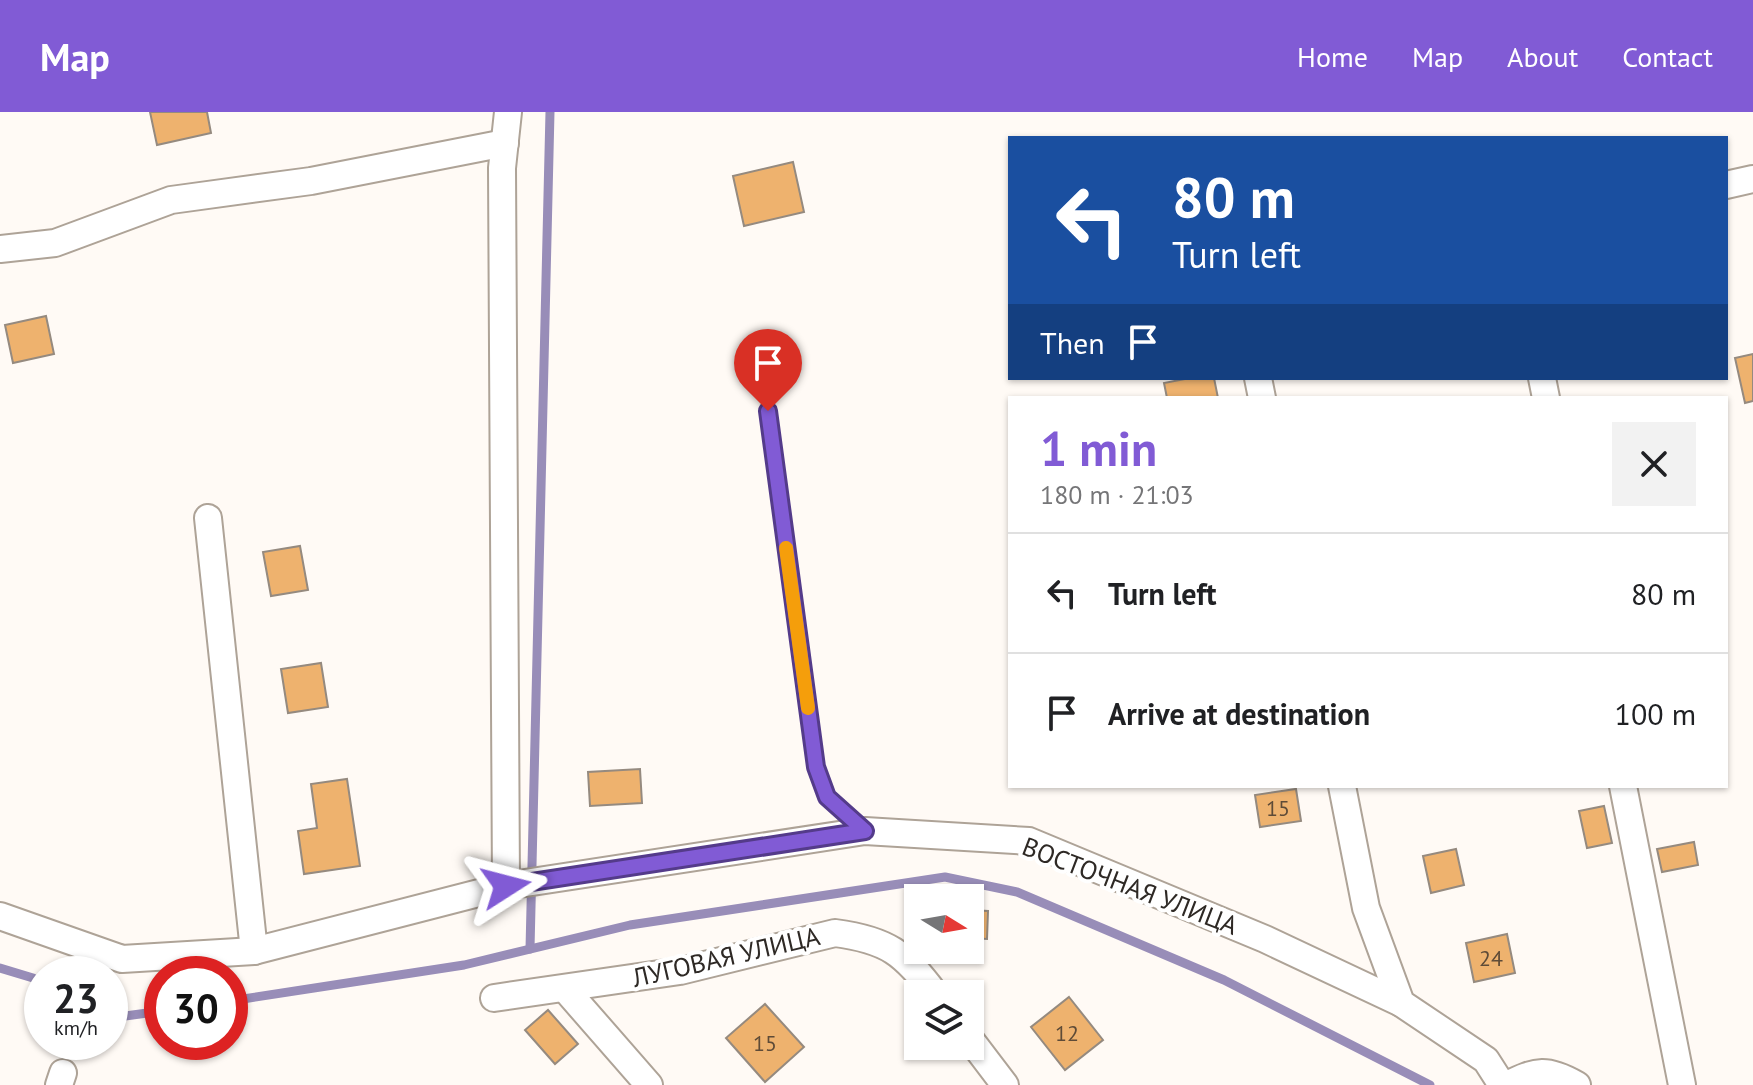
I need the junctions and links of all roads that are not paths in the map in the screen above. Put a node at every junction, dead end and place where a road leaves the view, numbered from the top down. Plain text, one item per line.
1 (508, 112) edge
2 (505, 143) junction
3 (1753, 179) edge
4 (1728, 185) edge
5 (0, 249) edge
6 (768, 411) dead end
7 (208, 518) dead end
8 (1342, 788) edge
9 (1623, 788) edge
10 (865, 831) junction
11 (512, 886) junction
12 (0, 916) edge
13 (254, 951) junction
14 (923, 980) edge
15 (566, 990) junction
16 (494, 998) dead end
17 (1401, 1003) junction
18 (984, 1057) edge
19 (649, 1085) edge
20 (1005, 1085) edge
21 (1504, 1085) edge
22 (1577, 1085) edge
23 (1682, 1085) edge

1 - 2 street
2 - 5 street
2 - 11 street
3 - 4 street
6 - 10 lane
7 - 13 street
8 - 17 street
9 - 23 street
10 - 11 street, ВОСТОЧНАЯ УЛИЦА
10 - 17 street, ВОСТОЧНАЯ УЛИЦА
11 - 13 street, ВОСТОЧНАЯ УЛИЦА
12 - 13 street, ВОСТОЧНАЯ УЛИЦА
14 - 15 street, ЛУГОВАЯ УЛИЦА
15 - 16 street, ЛУГОВАЯ УЛИЦА
15 - 19 street
17 - 21 street, ВОСТОЧНАЯ УЛИЦА
18 - 20 street
21 - 22 street

